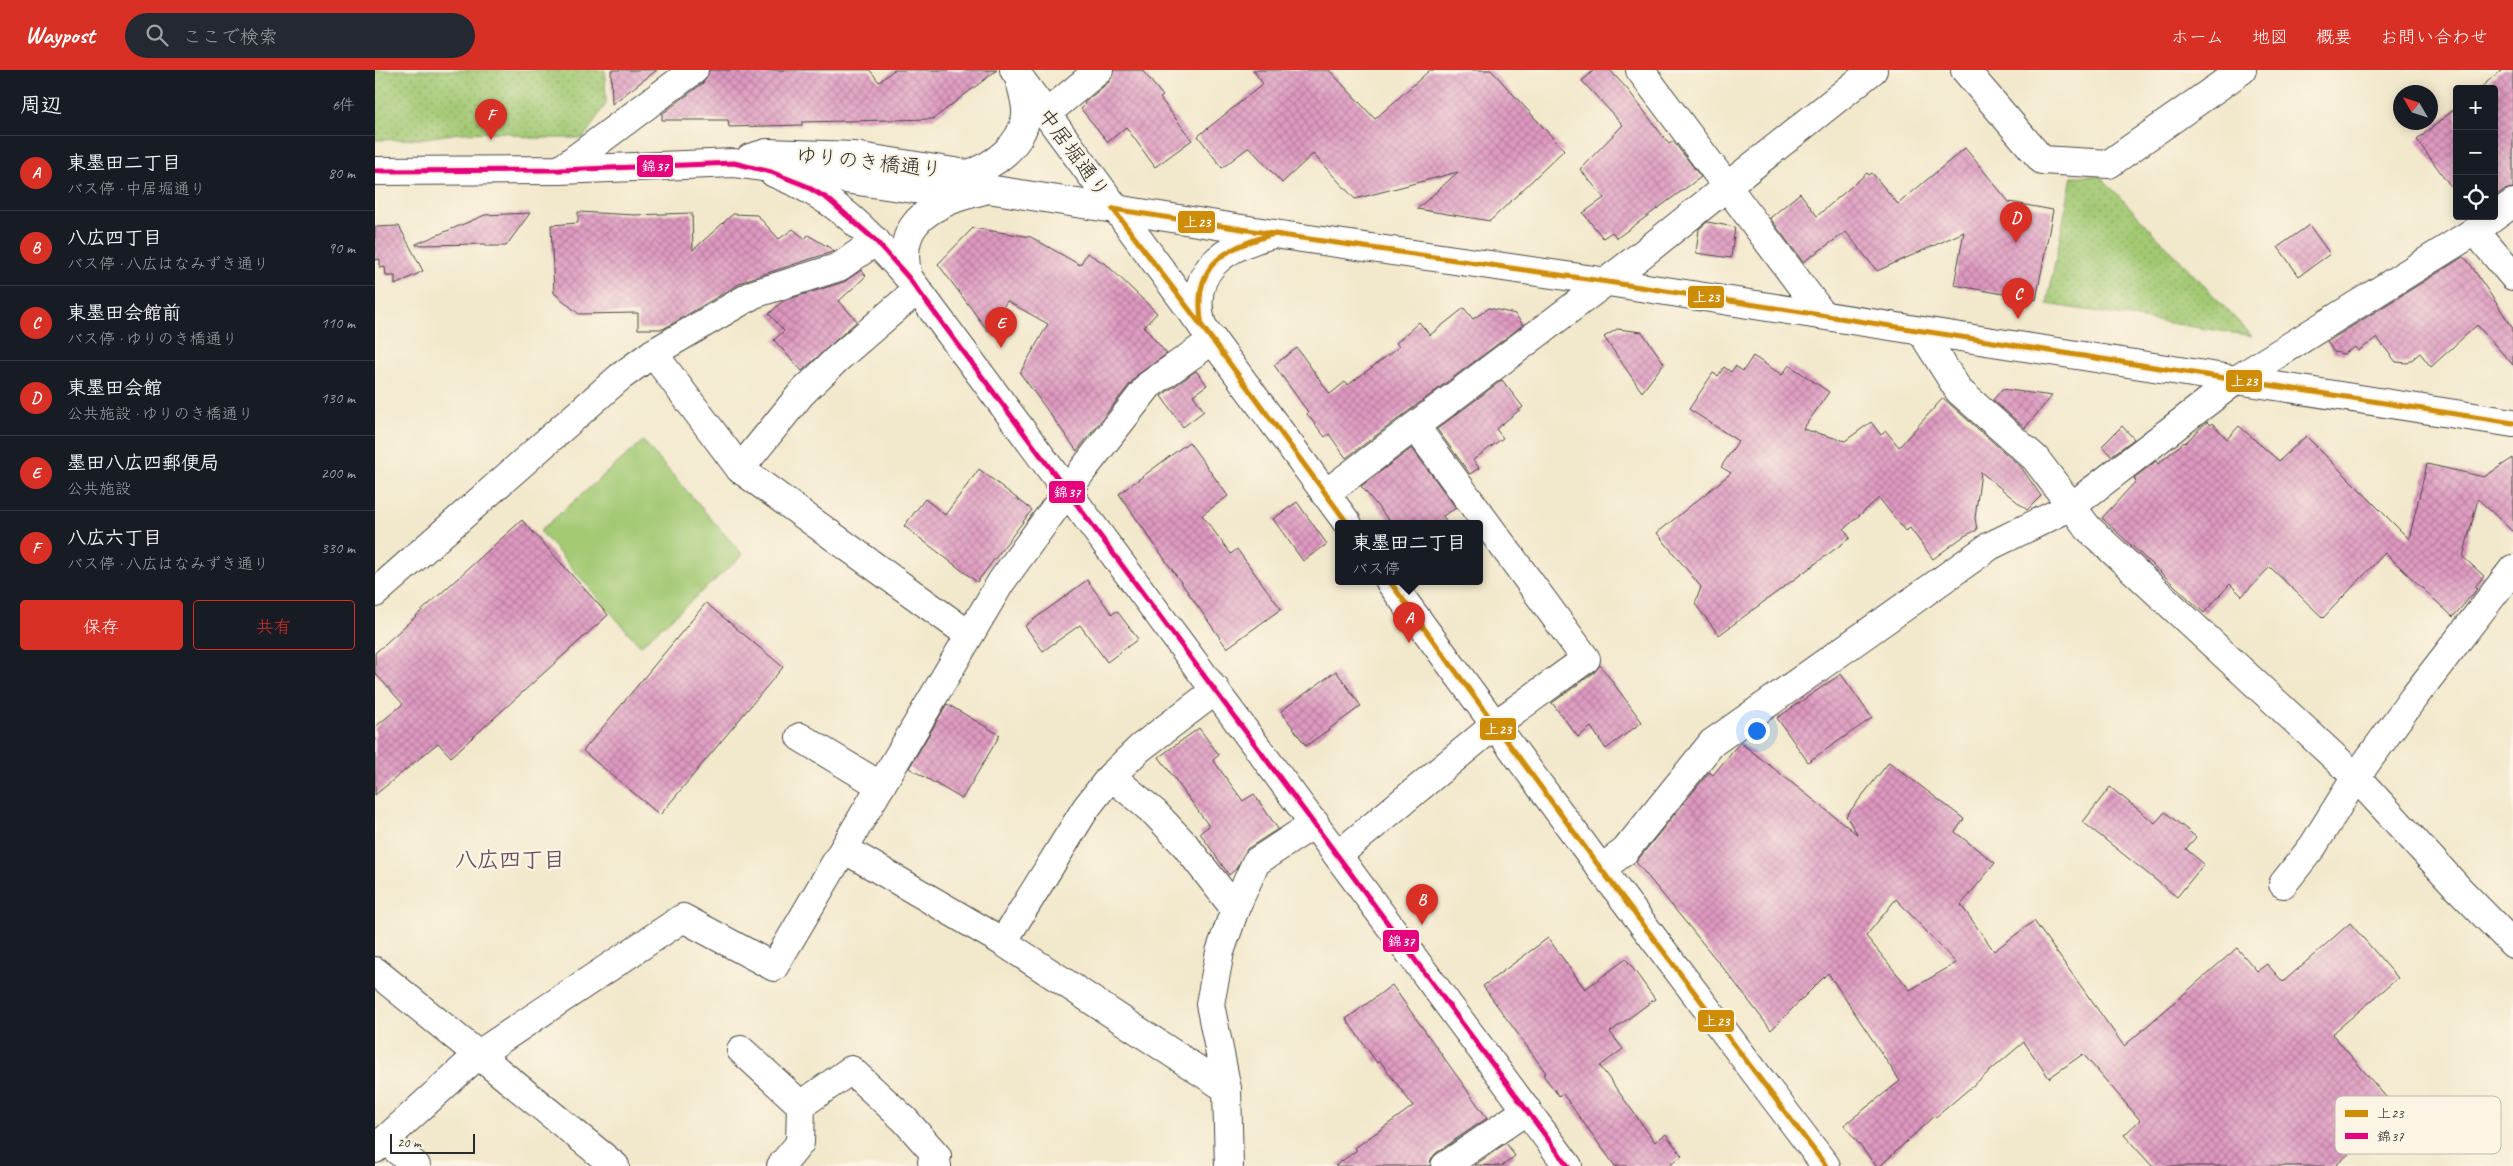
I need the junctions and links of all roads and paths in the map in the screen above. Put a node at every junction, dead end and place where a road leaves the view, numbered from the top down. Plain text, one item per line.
1 (694, 70) edge
2 (1099, 70) edge
3 (1640, 70) edge
4 (1873, 70) edge
5 (1965, 70) edge
6 (2242, 70) edge
7 (1016, 73) edge
8 (1046, 114) junction
9 (734, 163) junction
10 (375, 170) edge
11 (560, 170) junction
12 (972, 186) junction
13 (1727, 188) junction
14 (2513, 203) edge
15 (1113, 208) junction
16 (2475, 231) junction
17 (1274, 234) junction
18 (875, 241) junction
19 (2513, 276) edge
20 (1608, 282) junction
21 (913, 284) junction
22 (1823, 315) junction
23 (1921, 331) junction
24 (1208, 333) junction
25 (653, 353) junction
26 (2236, 380) junction
27 (2513, 423) edge
28 (1415, 426) junction
29 (741, 469) junction
30 (1067, 491) junction
31 (1325, 494) junction
32 (2072, 506) junction
33 (1345, 520) edge
34 (2513, 569) edge
35 (1393, 585) edge
36 (375, 593) edge
37 (968, 634) junction
38 (1216, 690) junction
39 (1496, 724) junction
40 (800, 737) dead end
41 (1111, 776) junction
42 (2356, 777) junction
43 (881, 786) junction
44 (1315, 823) junction
45 (844, 849) junction
46 (1338, 855) junction
47 (1601, 869) junction
48 (2283, 884) dead end
49 (1235, 909) junction
50 (1003, 942) junction
51 (2513, 944) edge
52 (375, 971) edge
53 (741, 1050) dead end
54 (479, 1054) junction
55 (1227, 1089) junction
56 (801, 1105) junction
57 (1527, 1110) junction
58 (380, 1144) edge
59 (417, 1166) edge
60 (615, 1166) edge
61 (781, 1166) edge
62 (937, 1166) edge
63 (1229, 1166) edge
64 (1445, 1166) edge
65 (1568, 1166) edge
66 (1826, 1166) edge

1 - 11 street
2 - 8 street
3 - 13 street
4 - 13 street
5 - 6 street
7 - 8 street, 中居堀通り
7 - 12 street
8 - 15 street, 中居堀通り
9 - 11 street
9 - 12 street, ゆりのき橋通り
9 - 18 street
10 - 11 street
12 - 15 street, ゆりのき橋通り
12 - 21 street
13 - 20 street
13 - 22 street
14 - 16 street
15 - 17 street, ゆりのき橋通り
15 - 24 street, 中居堀通り
16 - 19 street
16 - 26 street
17 - 20 street, ゆりのき橋通り
17 - 24 street
18 - 21 street
18 - 25 street
20 - 22 street, ゆりのき橋通り
20 - 28 street
21 - 29 street
21 - 30 street
22 - 23 street, ゆりのき橋通り
23 - 26 street, ゆりのき橋通り
23 - 32 street
24 - 30 street
24 - 31 street, 中居堀通り
25 - 29 street
25 - 36 street
26 - 27 street, ゆりのき橋通り
26 - 32 street
28 - 31 street
28 - 39 street
29 - 37 street
30 - 37 street
30 - 38 street
31 - 33 street, 中居堀通り
32 - 42 street
32 - 47 street
34 - 42 street
35 - 39 street
37 - 43 street
38 - 41 street
38 - 44 street
39 - 46 street
39 - 47 street
40 - 43 street
41 - 49 street
41 - 50 street
42 - 48 street
42 - 51 street
43 - 45 street
44 - 46 street
44 - 49 street
45 - 50 street
45 - 54 street
46 - 57 street
47 - 66 street
49 - 55 street
50 - 55 street
52 - 54 street
53 - 56 street
54 - 58 street
54 - 60 street
55 - 63 street
56 - 61 street
56 - 62 street
57 - 64 street
57 - 65 street
58 - 59 street

